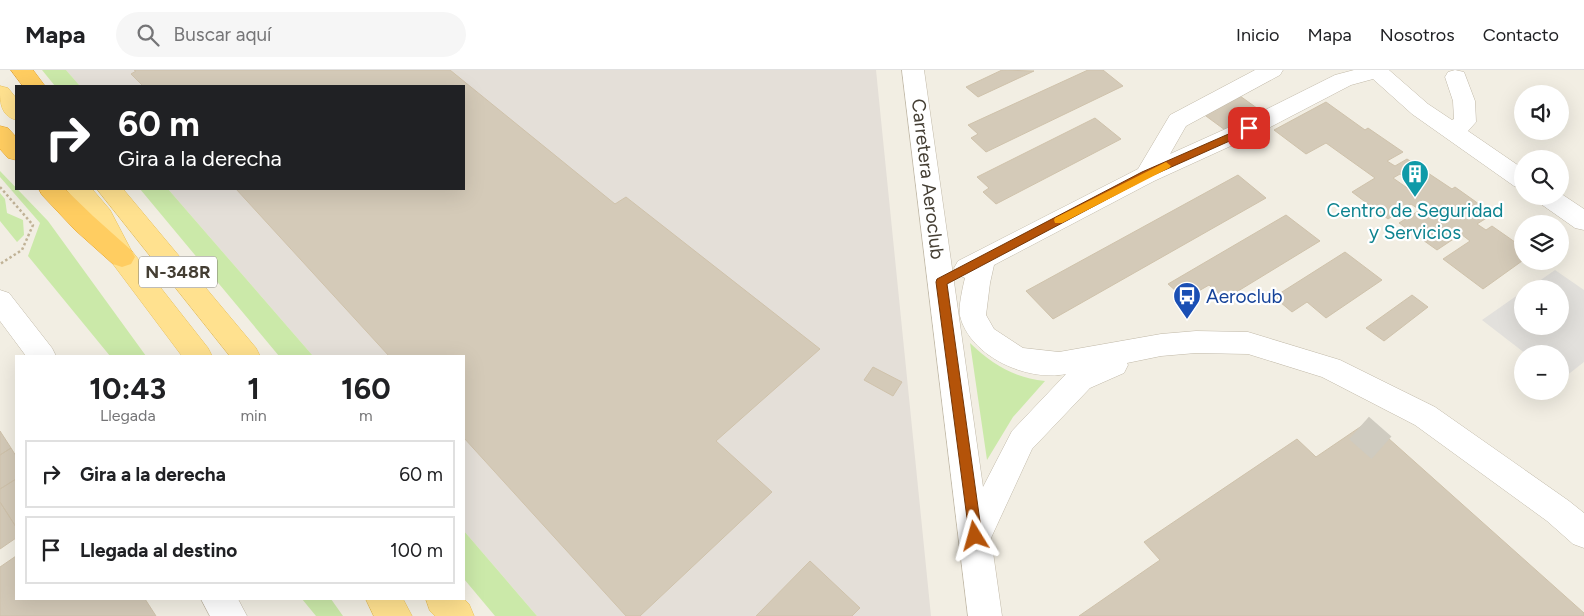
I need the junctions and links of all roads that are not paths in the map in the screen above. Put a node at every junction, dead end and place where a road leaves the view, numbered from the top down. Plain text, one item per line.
1 (22, 70) edge
2 (913, 70) edge
3 (1272, 70) edge
4 (1377, 71) edge
5 (0, 72) edge
6 (1457, 73) edge
7 (33, 85) edge
8 (15, 87) edge
9 (0, 92) edge
10 (1420, 109) junction
11 (15, 111) edge
12 (1452, 130) junction
13 (0, 134) edge
14 (15, 151) edge
15 (1514, 174) edge
16 (1146, 175) junction
17 (52, 190) edge
18 (79, 190) edge
19 (110, 190) edge
20 (1560, 205) edge
21 (1584, 221) edge
22 (122, 257) junction
23 (983, 260) junction
24 (941, 282) junction
25 (0, 301) edge
26 (1161, 345) junction
27 (41, 355) edge
28 (197, 355) edge
29 (245, 355) edge
30 (1584, 533) edge
31 (975, 536) junction
32 (219, 600) edge
33 (383, 600) edge
34 (443, 600) edge
35 (230, 616) edge
36 (396, 616) edge
37 (457, 616) edge
38 (984, 616) edge

1 - 7 highway
2 - 24 street, Carretera Aeroclub
3 - 16 street
4 - 10 street
4 - 16 street
5 - 8 main road
6 - 10 street
6 - 12 street
9 - 11 main road
10 - 12 street
12 - 15 street
13 - 14 highway
16 - 23 street
17 - 22 highway
18 - 22 main road
19 - 29 main road, N-348R
20 - 21 street
22 - 28 main road, N-348R
23 - 24 street
23 - 26 street
24 - 31 street, Carretera Aeroclub
25 - 27 street
26 - 30 street
26 - 31 street
31 - 38 street, Carretera Aeroclub
32 - 35 street
33 - 36 main road
34 - 37 main road

